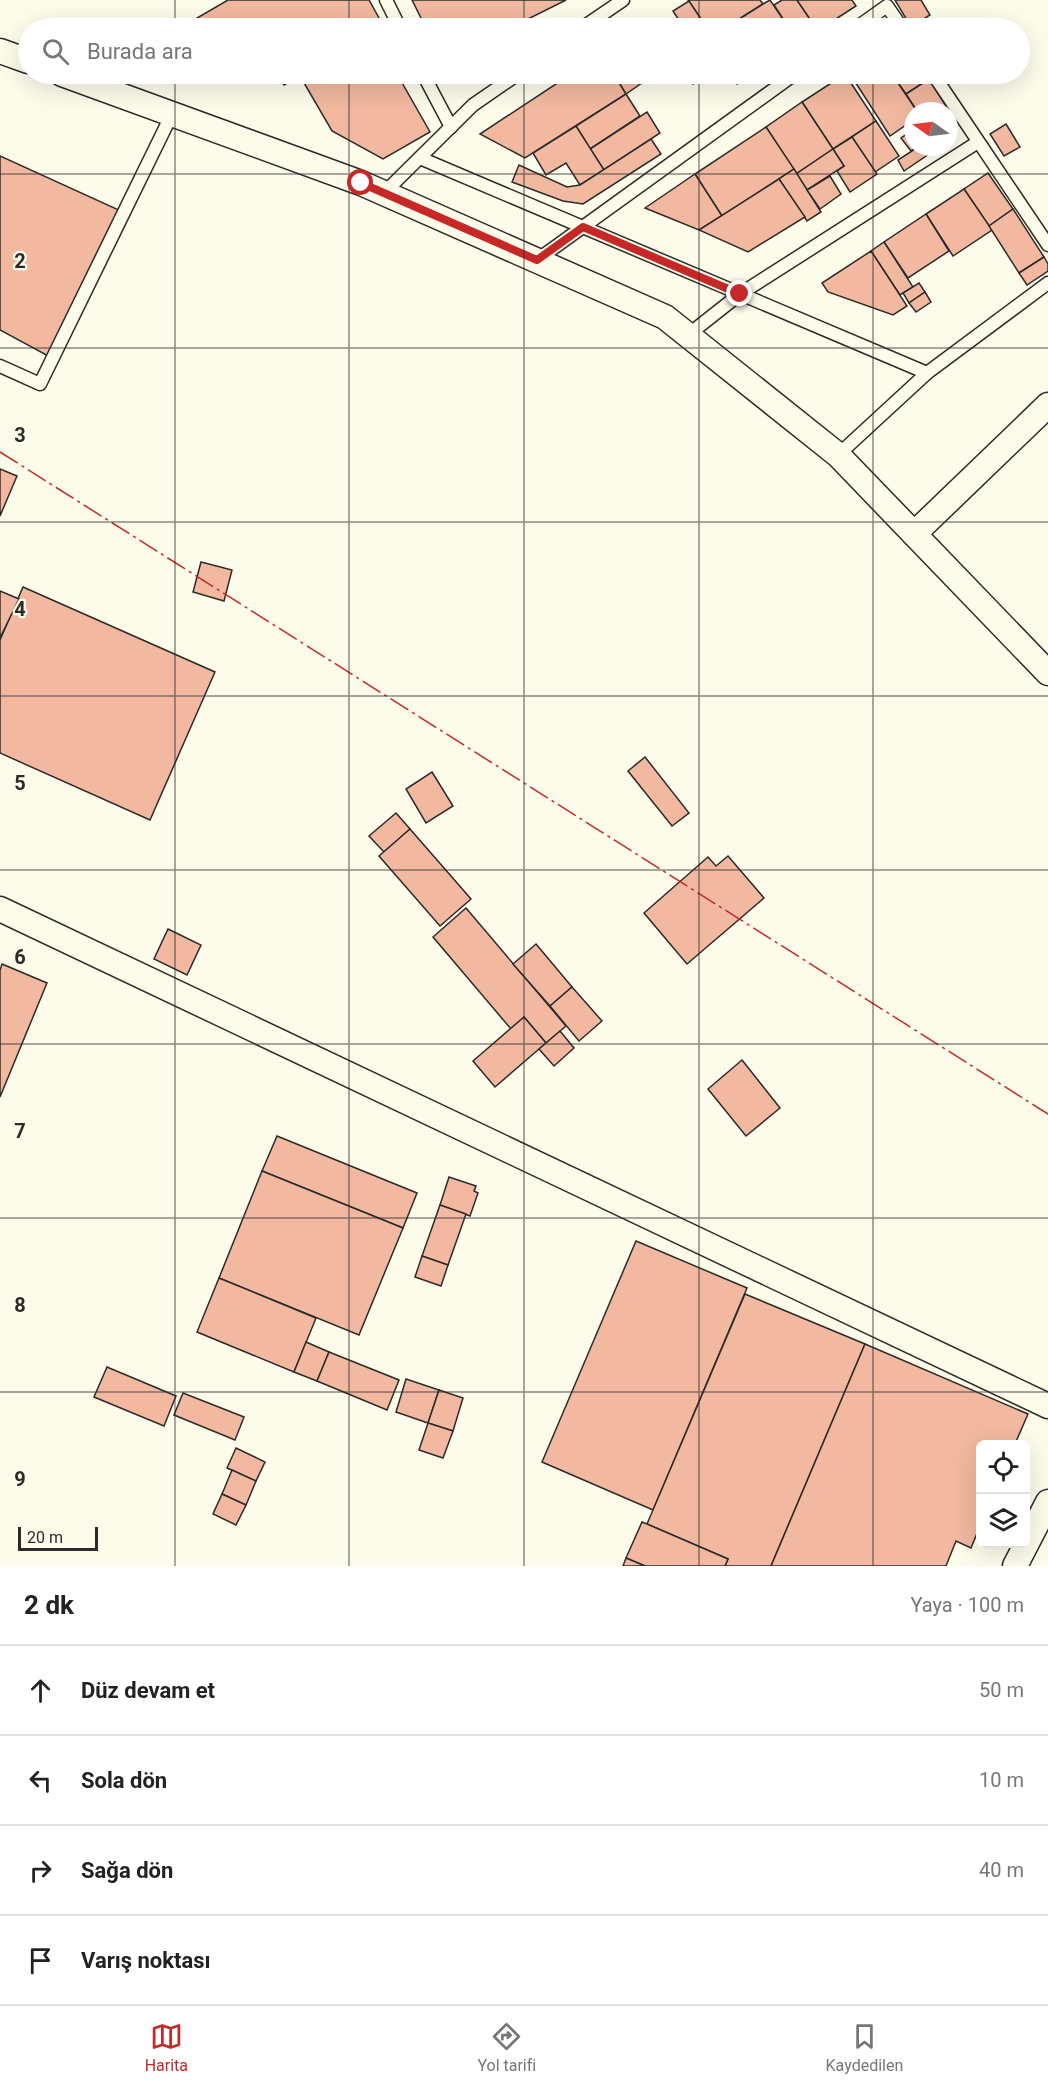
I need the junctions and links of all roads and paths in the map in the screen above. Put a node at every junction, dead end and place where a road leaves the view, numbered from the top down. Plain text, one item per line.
1 (386, 0) edge
2 (623, 0) edge
3 (395, 18) edge
4 (597, 18) edge
5 (870, 18) edge
6 (895, 18) edge
7 (0, 51) edge
8 (18, 57) edge
9 (90, 84) edge
10 (428, 84) edge
11 (503, 84) edge
12 (781, 84) edge
13 (940, 84) edge
14 (172, 114) junction
15 (451, 127) junction
16 (978, 142) junction
17 (420, 158) junction
18 (384, 193) junction
19 (583, 227) junction
20 (1048, 245) edge
21 (537, 260) junction
22 (1048, 283) edge
23 (740, 294) junction
24 (688, 335) junction
25 (0, 366) edge
26 (927, 373) junction
27 (1048, 405) edge
28 (838, 455) junction
29 (914, 534) junction
30 (1048, 673) edge
31 (0, 909) edge
32 (1048, 1406) edge
33 (1048, 1502) edge
34 (1015, 1566) edge

1 - 3 lane
2 - 4 lane
5 - 6 lane
7 - 8 street
9 - 14 street
10 - 15 lane
11 - 15 lane
12 - 19 lane
13 - 16 lane
14 - 18 street
14 - 25 lane
15 - 17 lane
16 - 20 lane
16 - 23 lane
17 - 18 lane
17 - 19 lane
18 - 21 street
19 - 21 lane
19 - 23 lane
21 - 24 street
22 - 26 lane
23 - 24 lane
23 - 26 lane
24 - 28 street
26 - 28 lane
27 - 29 street
28 - 29 street
29 - 30 street
31 - 32 street
33 - 34 street

